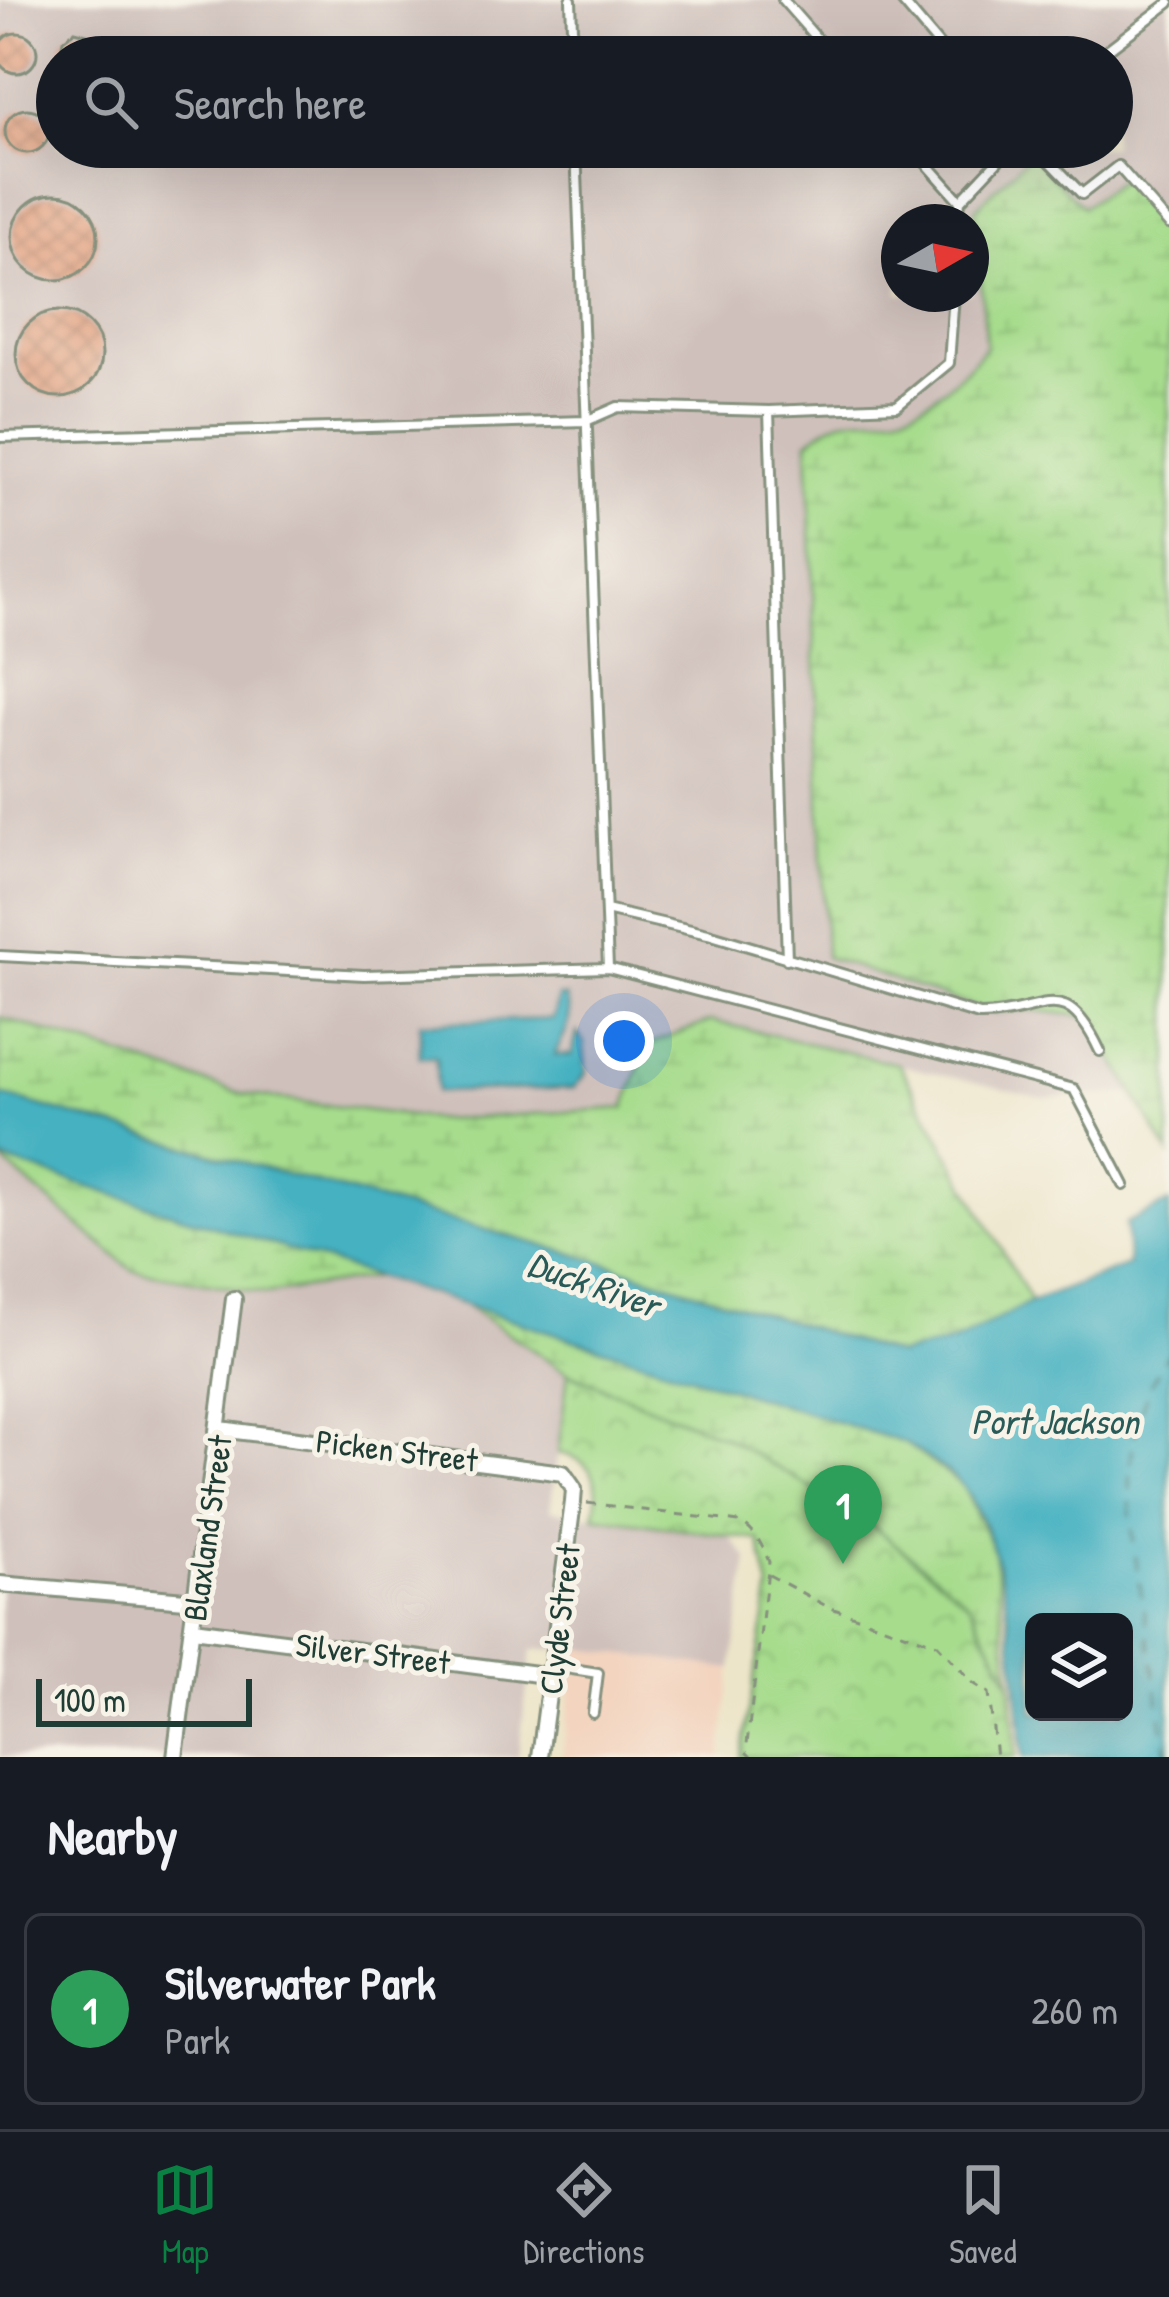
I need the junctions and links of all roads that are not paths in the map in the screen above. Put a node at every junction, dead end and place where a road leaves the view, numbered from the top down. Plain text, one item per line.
1 (571, 0) edge
2 (783, 0) edge
3 (901, 0) edge
4 (1169, 3) edge
5 (572, 36) edge
6 (815, 36) edge
7 (932, 36) edge
8 (1126, 36) edge
9 (577, 168) edge
10 (930, 168) edge
11 (991, 168) edge
12 (1057, 168) edge
13 (1115, 168) edge
14 (1120, 168) edge
15 (959, 201) junction
16 (959, 204) edge
17 (1169, 224) edge
18 (953, 312) edge
19 (769, 411) junction
20 (586, 421) junction
21 (0, 437) edge
22 (606, 910) junction
23 (0, 956) edge
24 (787, 958) junction
25 (608, 968) junction
26 (1100, 1051) dead end
27 (1124, 1185) dead end
28 (234, 1298) dead end
29 (220, 1429) junction
30 (569, 1481) joint
31 (0, 1584) edge
32 (197, 1601) junction
33 (193, 1629) junction
34 (552, 1671) junction
35 (593, 1713) dead end
36 (175, 1757) edge
37 (540, 1757) edge

1 - 5 lane
2 - 6 lane
3 - 7 lane
4 - 8 lane
9 - 20 lane
10 - 15 lane
11 - 15 lane
12 - 13 lane
14 - 17 lane
15 - 16 lane
18 - 19 lane
19 - 20 lane
19 - 24 lane
20 - 21 lane
20 - 22 lane
22 - 24 lane
22 - 25 lane
23 - 25 lane
24 - 26 lane
25 - 27 lane
28 - 29 street, Blaxland Street
29 - 30 street, Picken Street
29 - 32 street, Blaxland Street
30 - 34 street, Clyde Street
31 - 32 street
32 - 33 street, Blaxland Street
33 - 34 street, Silver Street
33 - 36 street, Blaxland Street
34 - 35 lane
34 - 37 street, Clyde Street

